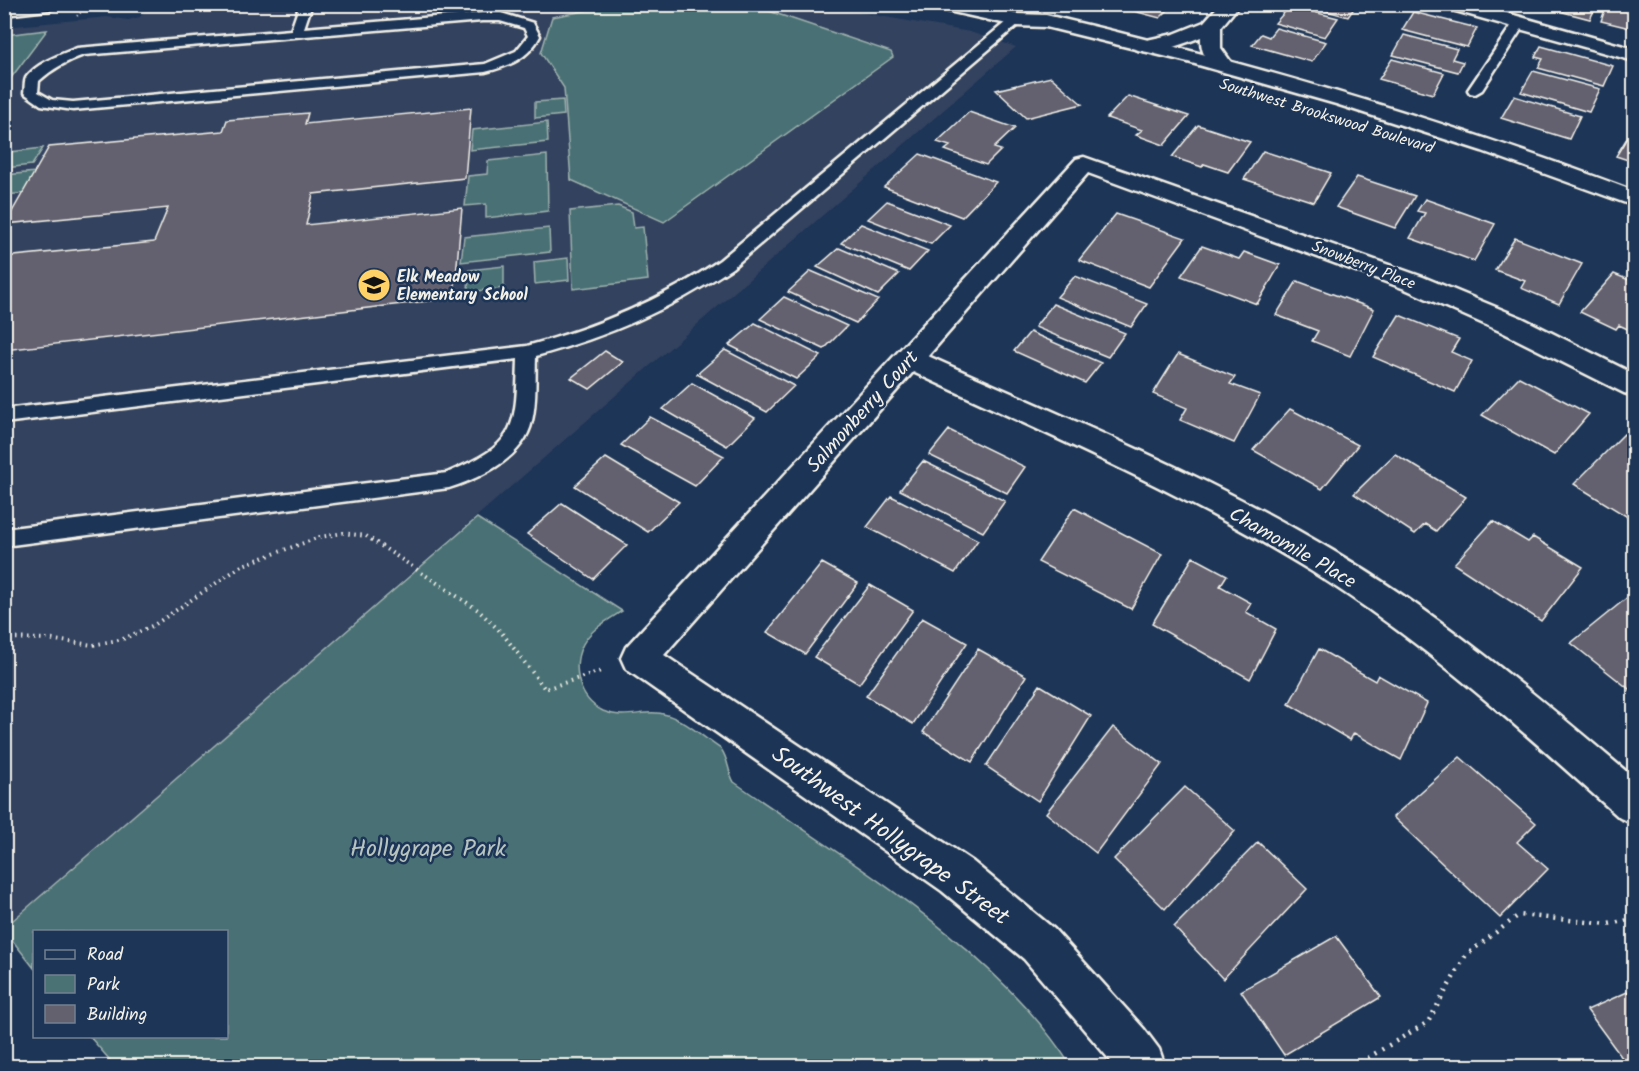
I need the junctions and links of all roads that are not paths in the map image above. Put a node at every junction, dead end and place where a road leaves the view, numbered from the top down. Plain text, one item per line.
1 (48, 4) edge
2 (306, 4) edge
3 (942, 4) edge
4 (1230, 4) edge
5 (1452, 4) edge
6 (4, 9) edge
7 (1016, 20) junction
8 (1520, 22) junction
9 (1211, 26) junction
10 (296, 32) junction
11 (1145, 46) junction
12 (1635, 54) edge
13 (1223, 65) junction
14 (1475, 90) dead end
15 (1084, 164) joint
16 (1635, 199) edge
17 (1614, 214) dead end
18 (527, 352) junction
19 (909, 360) junction
20 (1635, 386) edge
21 (4, 416) edge
22 (4, 538) edge
23 (639, 658) joint
24 (1635, 804) edge
25 (1142, 1066) edge

1 - 6 street
2 - 10 lane
3 - 7 street, Southwest Brookswood Boulevard
4 - 9 street
5 - 8 street
7 - 11 street, Southwest Brookswood Boulevard
7 - 17 street, Southwest Brookswood Boulevard
7 - 18 lane
8 - 12 street
8 - 14 lane
9 - 11 street
9 - 13 street
10 - 10 lane
11 - 13 street, Southwest Brookswood Boulevard
13 - 16 street, Southwest Brookswood Boulevard
15 - 19 street, Salmonberry Court
15 - 20 street, Snowberry Place
18 - 21 lane
18 - 22 lane
19 - 23 street, Salmonberry Court
19 - 24 street, Chamomile Place
23 - 25 street, Southwest Hollygrape Street

